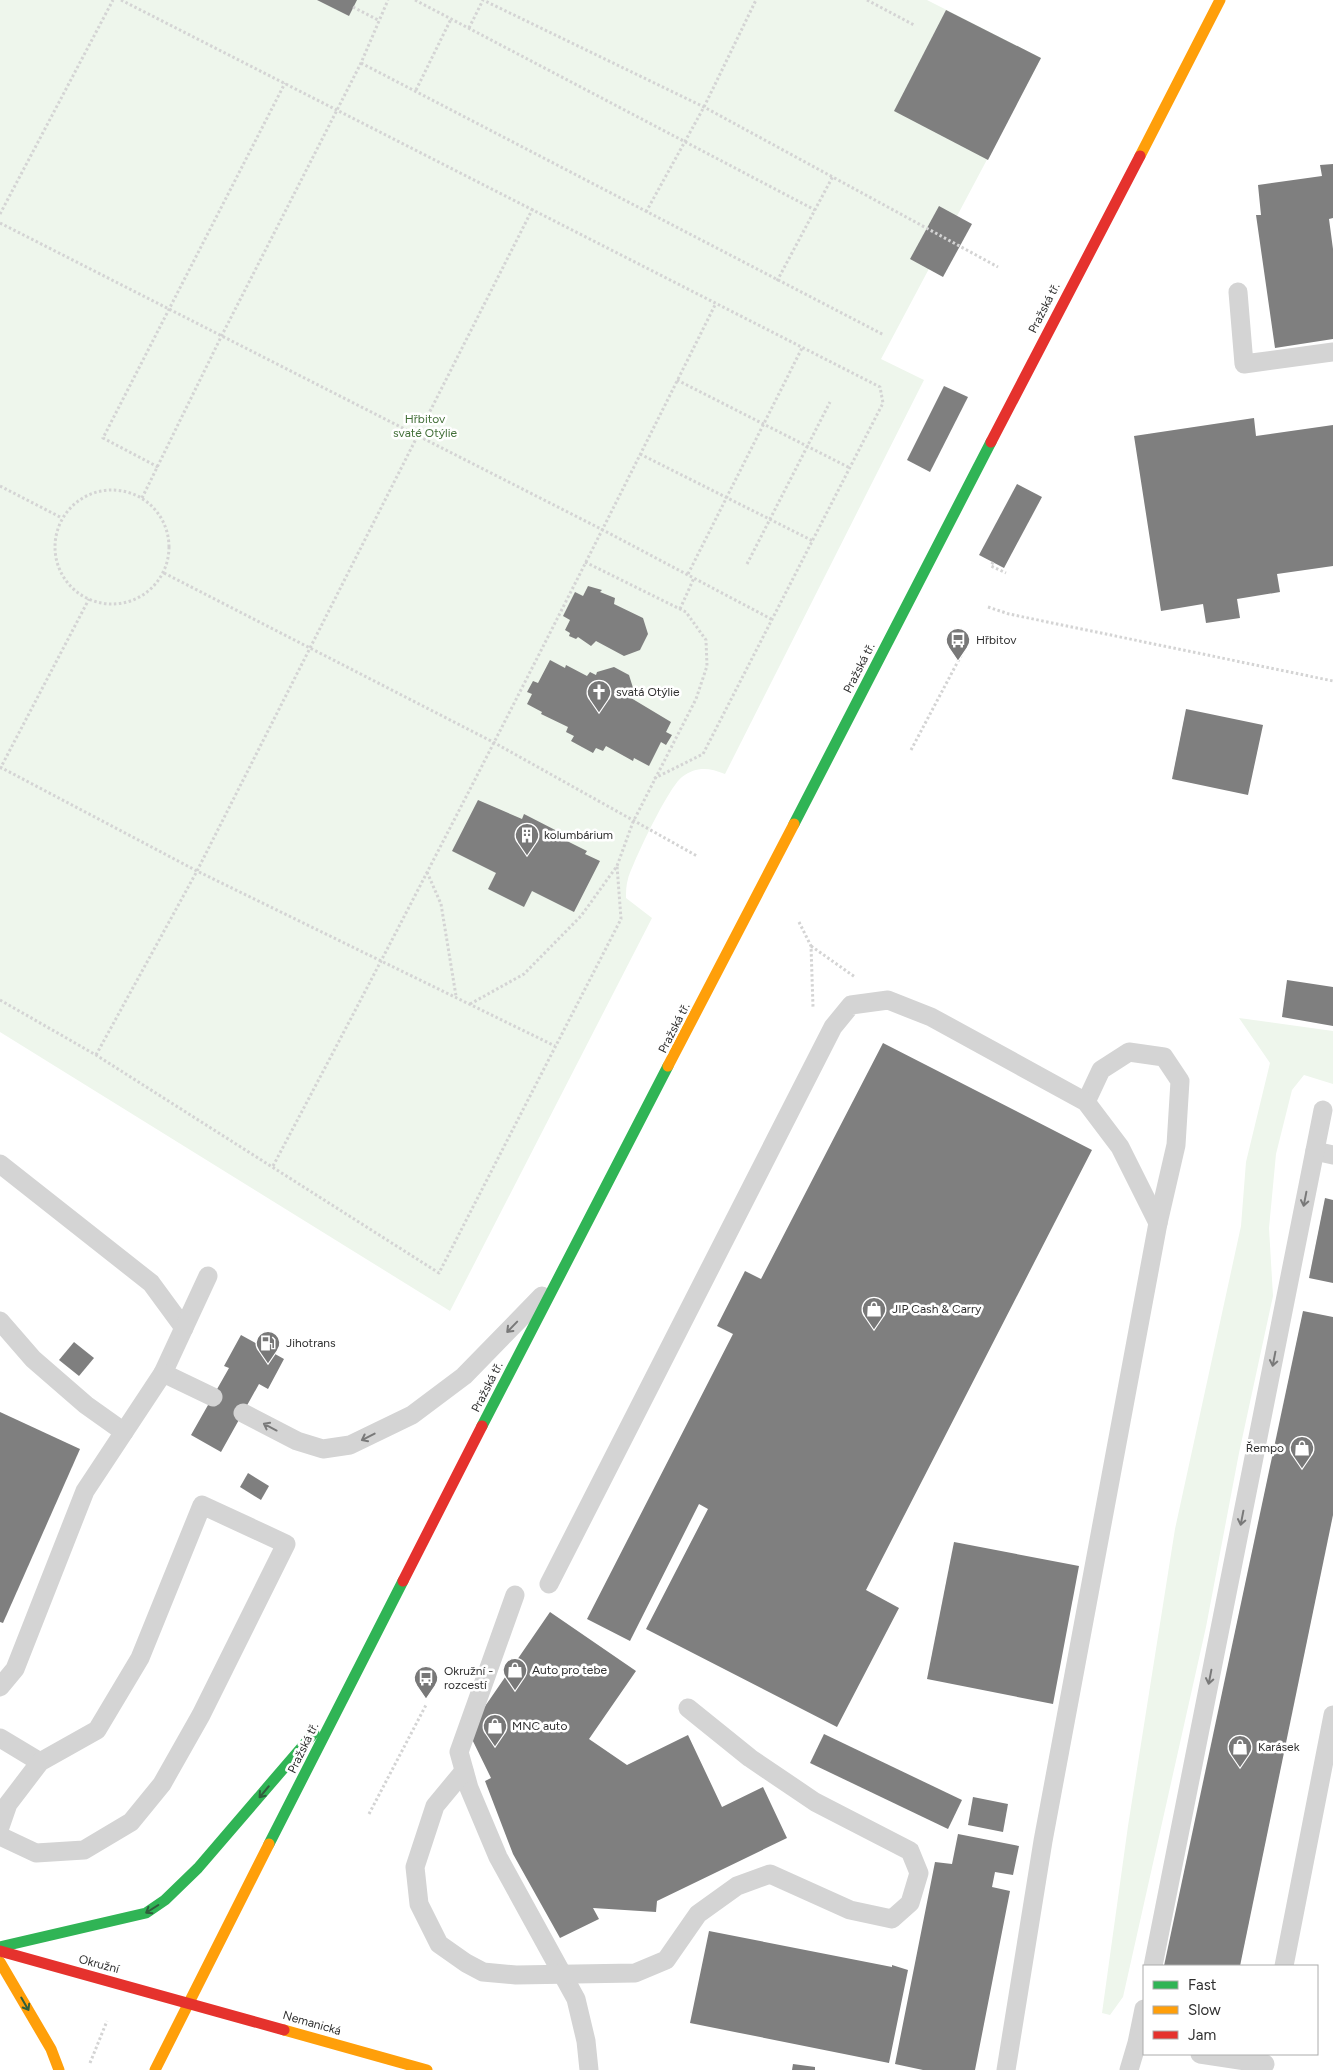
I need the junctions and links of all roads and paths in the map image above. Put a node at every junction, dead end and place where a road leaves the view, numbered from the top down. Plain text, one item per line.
1 (113, 0) edge
2 (121, 0) edge
3 (388, 0) edge
4 (415, 0) edge
5 (756, 0) edge
6 (866, 0) edge
7 (1220, 0) edge
8 (353, 7) dead end
9 (451, 19) junction
10 (378, 20) junction
11 (914, 26) dead end
12 (469, 28) junction
13 (361, 63) junction
14 (285, 83) junction
15 (416, 90) junction
16 (704, 107) junction
17 (338, 109) junction
18 (685, 141) junction
19 (833, 176) junction
20 (533, 208) junction
21 (815, 210) junction
22 (646, 212) junction
23 (0, 214) edge
24 (0, 223) edge
25 (998, 267) dead end
26 (777, 281) junction
27 (1238, 292) dead end
28 (716, 303) junction
29 (169, 308) junction
30 (222, 335) junction
31 (884, 335) dead end
32 (802, 348) junction
33 (1333, 352) edge
34 (677, 380) junction
35 (830, 402) dead end
36 (764, 424) junction
37 (419, 436) junction
38 (806, 446) junction
39 (640, 454) junction
40 (158, 467) junction
41 (850, 468) junction
42 (0, 486) edge
43 (726, 497) junction
44 (142, 498) junction
45 (62, 518) junction
46 (770, 518) junction
47 (603, 530) junction
48 (813, 541) junction
49 (585, 562) junction
50 (993, 562) dead end
51 (747, 564) dead end
52 (164, 573) junction
53 (1006, 573) dead end
54 (688, 574) junction
55 (694, 578) junction
56 (89, 599) junction
57 (988, 606) dead end
58 (680, 609) junction
59 (773, 620) junction
60 (965, 648) dead end
61 (310, 649) junction
62 (1333, 681) edge
63 (493, 742) junction
64 (911, 750) dead end
65 (0, 768) edge
66 (653, 779) junction
67 (633, 822) junction
68 (697, 856) dead end
69 (616, 866) junction
70 (197, 871) junction
71 (427, 872) junction
72 (799, 922) dead end
73 (811, 946) junction
74 (382, 960) junction
75 (456, 997) junction
76 (0, 1000) edge
77 (888, 1000) junction
78 (470, 1004) junction
79 (555, 1046) junction
80 (821, 1050) junction
81 (96, 1055) junction
82 (1086, 1102) junction
83 (1323, 1110) dead end
84 (1324, 1153) edge
85 (0, 1164) edge
86 (273, 1166) junction
87 (1158, 1223) junction
88 (208, 1276) dead end
89 (558, 1279) junction
90 (0, 1321) edge
91 (184, 1328) junction
92 (163, 1373) junction
93 (212, 1397) dead end
94 (244, 1412) dead end
95 (124, 1432) junction
96 (549, 1584) dead end
97 (515, 1595) dead end
98 (0, 1687) edge
99 (341, 1701) junction
100 (426, 1705) dead end
101 (688, 1708) dead end
102 (1333, 1715) edge
103 (0, 1738) edge
104 (40, 1762) junction
105 (464, 1771) junction
106 (369, 1814) dead end
107 (0, 1827) edge
108 (0, 1836) edge
109 (0, 1947) edge
110 (0, 1951) edge
111 (0, 1962) edge
112 (1153, 1965) edge
113 (1284, 1965) edge
114 (560, 1973) junction
115 (191, 2003) junction
116 (108, 2021) dead end
117 (1143, 2021) edge
118 (1141, 2044) edge
119 (1207, 2055) edge
120 (1266, 2063) edge
121 (398, 2066) edge
122 (59, 2070) edge
123 (87, 2070) edge
124 (156, 2070) edge
125 (427, 2070) edge
126 (589, 2070) edge
127 (1006, 2070) edge
128 (1129, 2070) edge

1 - 23 path
2 - 14 path
3 - 10 path
4 - 9 path
5 - 16 path
6 - 11 path
7 - 89 main road, Pražská tř.
8 - 10 path
9 - 12 path
9 - 15 path
10 - 13 path
12 - 16 path
12 - 18 path
13 - 15 path
13 - 17 path
14 - 17 path
14 - 29 path
15 - 22 path
16 - 18 path
16 - 19 path
17 - 20 path
17 - 30 path
18 - 21 path
18 - 22 path
19 - 21 path
19 - 25 path
20 - 28 path
20 - 37 path
21 - 26 path
22 - 26 path
24 - 29 path
26 - 31 path
27 - 33 lane
28 - 32 path
28 - 34 path
29 - 30 path
29 - 40 path
30 - 37 path
30 - 40 path
32 - 36 path
32 - 41 path
34 - 36 path
34 - 39 path
35 - 38 path
36 - 38 path
36 - 43 path
37 - 47 path
37 - 61 path
38 - 41 path
38 - 46 path
39 - 43 path
39 - 47 path
40 - 44 path
41 - 48 path
42 - 45 path
43 - 46 path
43 - 54 path
44 - 45 path
44 - 52 path
45 - 56 path
46 - 48 path
46 - 51 path
47 - 49 path
47 - 54 path
48 - 59 path
49 - 58 path
49 - 63 path
50 - 53 path
52 - 56 path
52 - 61 path
54 - 55 path
55 - 58 path
55 - 59 path
56 - 65 path
57 - 62 path
58 - 66 path
59 - 66 path
60 - 64 path
61 - 63 path
61 - 70 path
63 - 67 path
63 - 71 path
65 - 70 path
66 - 67 path
67 - 68 path
67 - 69 path
69 - 78 path
69 - 79 path
70 - 74 path
70 - 81 path
71 - 74 path
71 - 75 path
72 - 73 path
73 - 77 path
73 - 80 path
74 - 75 path
74 - 86 path
75 - 78 path
76 - 81 path
77 - 80 lane
77 - 82 lane
78 - 79 path
79 - 86 path
80 - 96 lane
81 - 86 path
82 - 87 lane
82 - 87 lane
83 - 84 lane
84 -> 112 lane
85 - 91 lane
87 - 127 lane
88 - 91 lane
89 -> 94 lane
89 - 99 main road, Pražská tř.
90 - 95 lane
91 - 92 lane
92 - 93 lane
92 - 95 lane
95 - 98 lane
97 - 105 lane
99 -> 109 main road
99 - 115 main road, Pražská tř.
100 - 106 path
101 - 114 lane
102 - 113 lane
103 - 104 lane
104 - 107 lane
104 - 108 lane
105 - 114 lane
105 - 114 lane
110 - 115 main road, Okružní
111 -> 122 main road
114 - 126 lane
115 - 121 main road, Nemanická
115 - 124 main road, Pražská tř.
116 - 123 path
117 - 118 lane
118 - 128 lane
119 - 120 lane
121 - 125 main road, Nemanická

